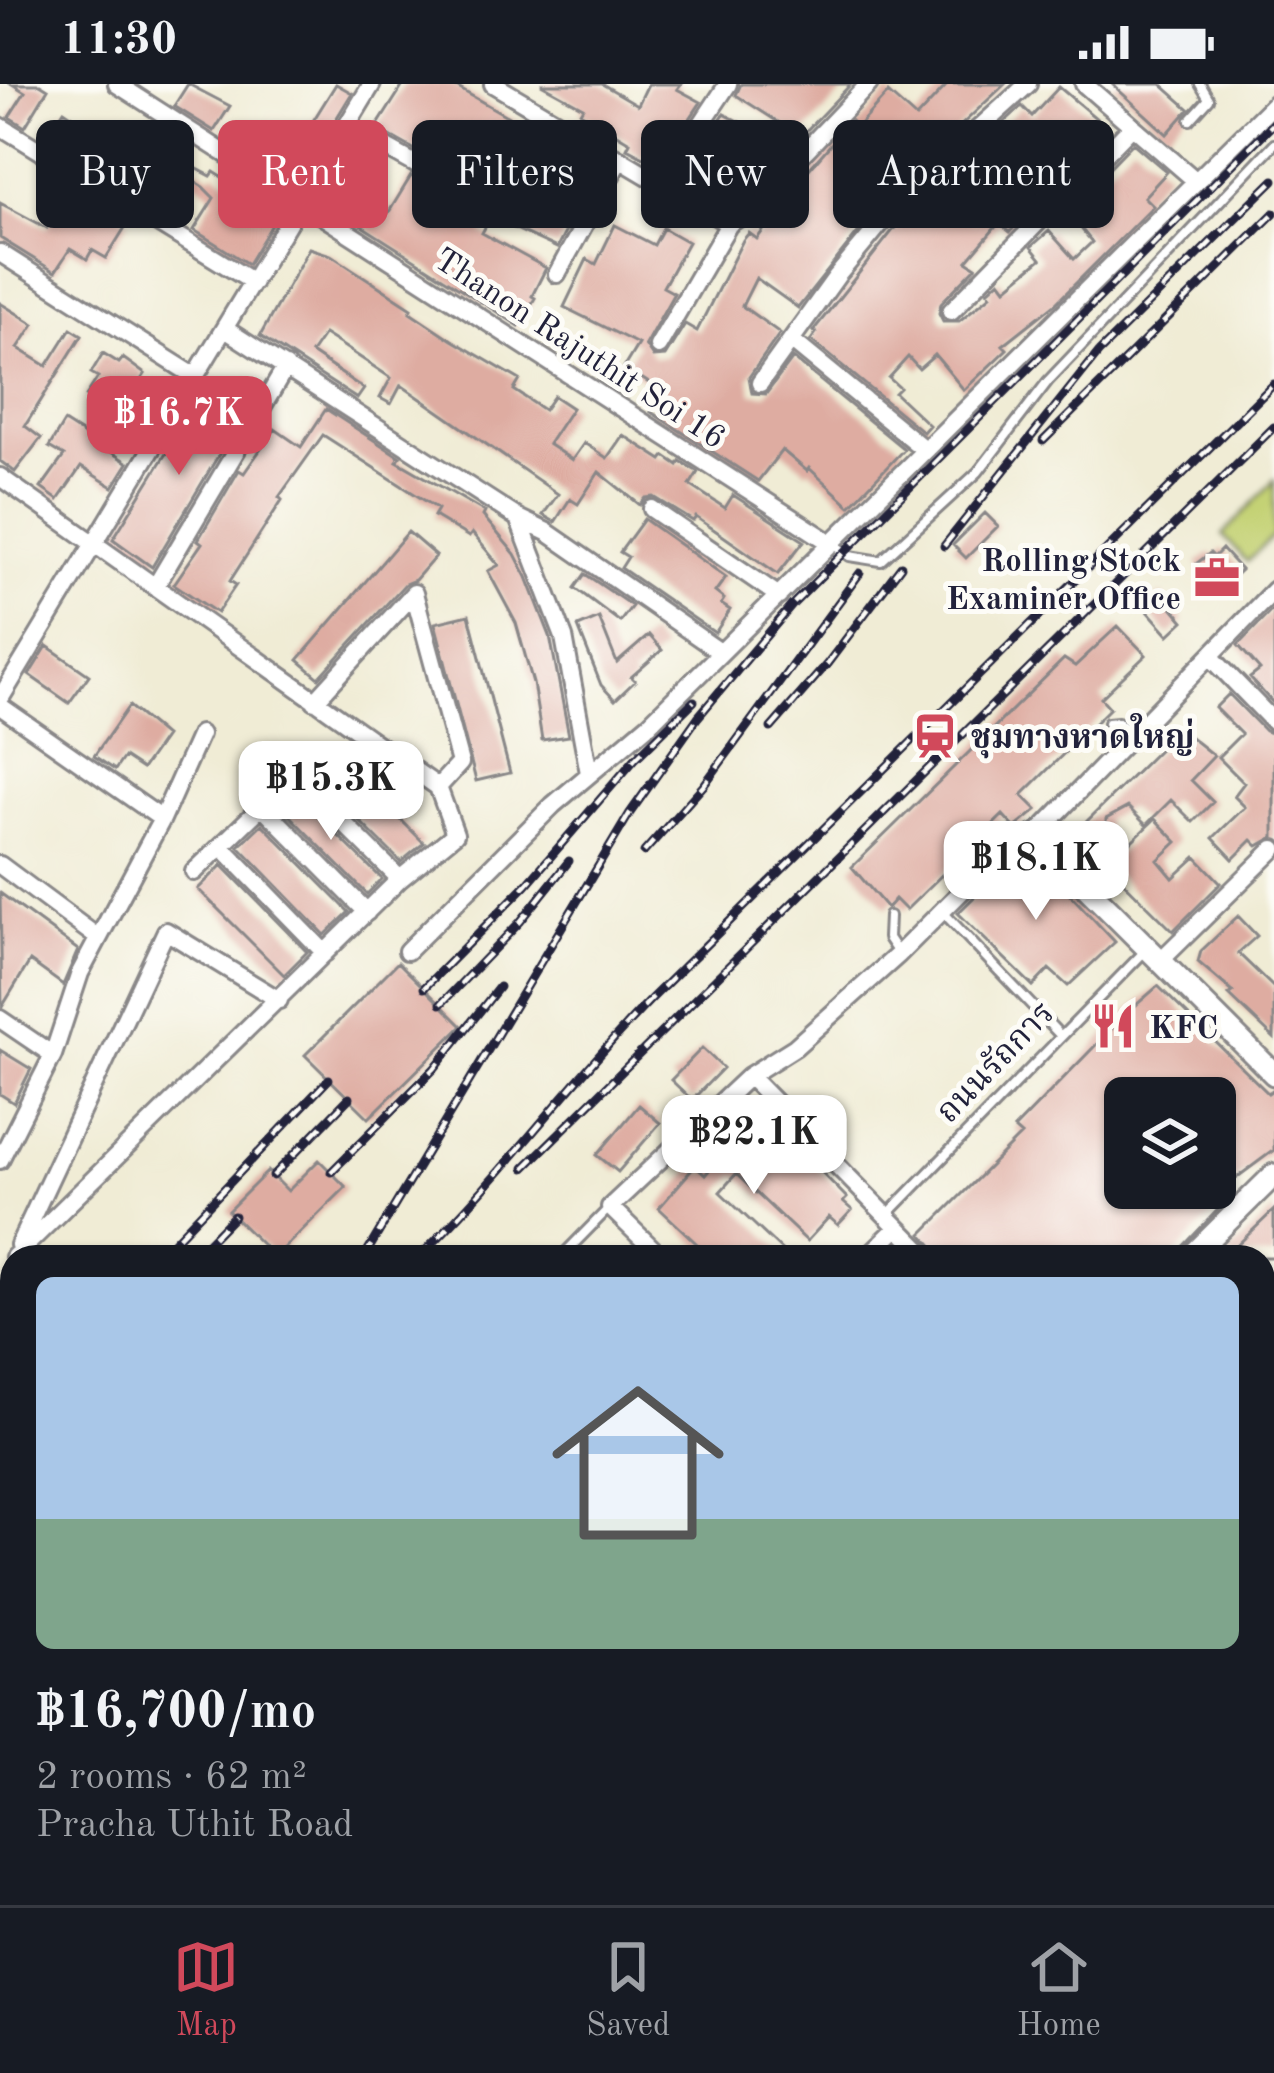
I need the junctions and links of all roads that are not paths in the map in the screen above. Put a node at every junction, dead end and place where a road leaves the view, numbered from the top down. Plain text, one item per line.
1 (117, 84) edge
2 (372, 84) edge
3 (494, 84) edge
4 (728, 84) edge
5 (869, 84) edge
6 (1028, 84) edge
7 (1084, 84) edge
8 (1200, 84) edge
9 (1274, 104) edge
10 (351, 120) edge
11 (704, 120) edge
12 (1190, 120) dead end
13 (0, 126) edge
14 (1132, 126) junction
15 (1274, 144) edge
16 (809, 147) edge
17 (218, 150) edge
18 (620, 159) junction
19 (641, 172) edge
20 (1195, 180) junction
21 (286, 228) edge
22 (339, 228) edge
23 (726, 228) edge
24 (0, 253) edge
25 (556, 274) dead end
26 (253, 283) junction
27 (951, 311) dead end
28 (225, 329) junction
29 (791, 340) junction
30 (658, 346) dead end
31 (286, 367) junction
32 (196, 377) junction
33 (760, 383) dead end
34 (925, 450) junction
35 (0, 477) edge
36 (652, 509) dead end
37 (518, 518) junction
38 (831, 543) junction
39 (94, 545) junction
40 (155, 586) junction
41 (1274, 591) edge
42 (778, 596) junction
43 (720, 652) junction
44 (1210, 656) junction
45 (315, 700) junction
46 (0, 703) edge
47 (1274, 722) edge
48 (1108, 723) dead end
49 (200, 734) dead end
50 (1135, 736) junction
51 (589, 773) junction
52 (438, 787) junction
53 (262, 806) junction
54 (162, 819) junction
55 (1035, 836) junction
56 (221, 846) junction
57 (1274, 849) edge
58 (0, 865) edge
59 (194, 872) dead end
60 (400, 879) junction
61 (941, 909) junction
62 (367, 912) junction
63 (890, 916) dead end
64 (97, 937) junction
65 (407, 951) dead end
66 (326, 953) junction
67 (898, 955) junction
68 (1154, 955) junction
69 (278, 1000) junction
70 (0, 1019) edge
71 (1060, 1035) junction
72 (53, 1055) junction
73 (1274, 1074) edge
74 (748, 1076) junction
75 (0, 1160) edge
76 (1274, 1175) edge
77 (610, 1208) junction
78 (891, 1222) junction
79 (20, 1245) edge
80 (26, 1245) edge
81 (573, 1245) edge
82 (649, 1245) edge
83 (875, 1245) edge
84 (915, 1245) edge
85 (1203, 1245) edge

1 - 17 street, Thanon Rajuthit Soi 16
2 - 10 street
3 - 18 street
4 - 11 street
5 - 16 street
6 - 29 street
7 - 14 street
8 - 12 lane
9 - 20 street
13 - 26 street
14 - 20 street
14 - 27 street
15 - 38 lane
18 - 19 street
18 - 25 street
20 - 34 street
21 - 26 street
22 - 38 street, Thanon Rajuthit Soi 16
23 - 30 street
24 - 32 street
26 - 28 street
28 - 31 street
28 - 32 street
29 - 33 street
29 - 34 street
31 - 37 street
31 - 40 street
32 - 39 street
34 - 38 street
35 - 39 street
36 - 42 street
37 - 43 street
37 - 51 street
38 - 42 street
39 - 40 street
39 - 46 street
40 - 45 street
41 - 44 street
42 - 43 street
43 - 51 street
44 - 47 street
44 - 50 street
45 - 52 street
45 - 52 street
46 - 54 street
48 - 50 lane
49 - 54 street
50 - 55 street
51 - 65 street
52 - 60 street
53 - 56 street
53 - 60 street
53 - 62 street
54 - 64 street
55 - 61 street
55 - 68 street
56 - 59 street
56 - 66 street
57 - 68 street, ถนนรัถการ
58 - 64 street
60 - 62 street
61 - 67 street
61 - 71 lane
62 - 66 street
63 - 67 lane
64 - 72 street
66 - 69 street
67 - 74 street
68 - 71 lane, ถนนรัถการ
68 - 73 street
69 - 79 street
69 - 80 street
70 - 72 street
71 - 78 lane, ถนนรัถการ
72 - 75 street
74 - 77 street
74 - 78 street
76 - 85 street
77 - 81 lane
77 - 82 street
78 - 83 street
78 - 84 street

